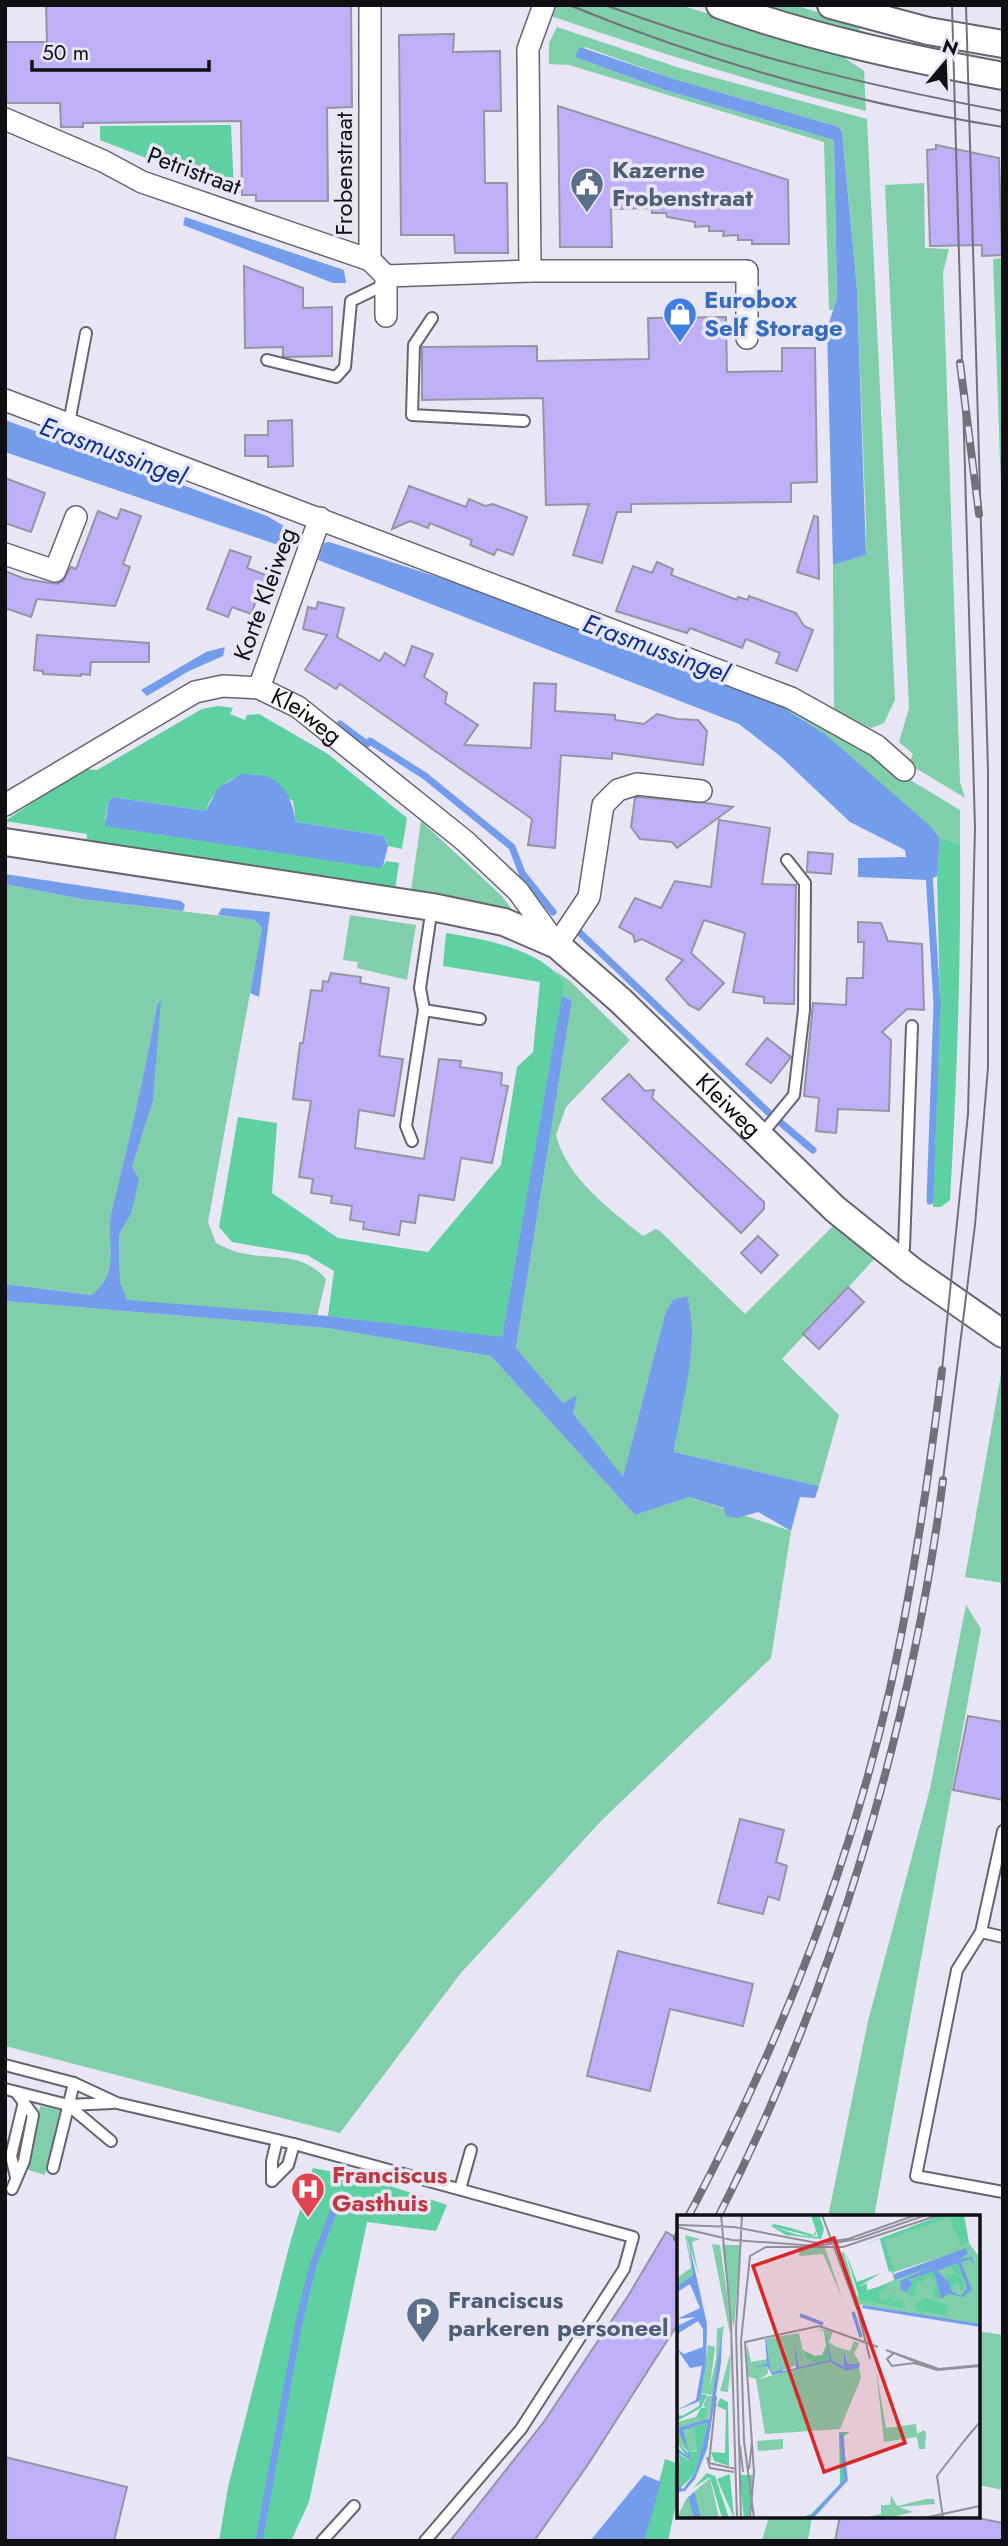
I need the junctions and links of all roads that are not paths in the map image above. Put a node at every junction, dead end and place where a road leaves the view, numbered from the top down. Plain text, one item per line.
1 (370, 5) edge
2 (544, 5) edge
3 (720, 5) edge
4 (831, 5) edge
5 (1003, 44) edge
6 (1003, 76) edge
7 (5, 119) edge
8 (370, 260) junction
9 (530, 271) junction
10 (386, 280) junction
11 (386, 316) dead end
12 (432, 318) dead end
13 (86, 333) dead end
14 (747, 338) dead end
15 (267, 360) dead end
16 (5, 400) edge
17 (524, 421) dead end
18 (69, 423) junction
19 (76, 517) dead end
20 (320, 518) junction
21 (5, 554) edge
22 (259, 688) junction
23 (904, 770) dead end
24 (701, 791) dead end
25 (5, 804) edge
26 (5, 842) edge
27 (787, 860) dead end
28 (432, 907) junction
29 (556, 945) junction
30 (424, 1010) junction
31 (480, 1018) dead end
32 (912, 1026) dead end
33 (761, 1135) junction
34 (412, 1141) dead end
35 (808, 1180) junction
36 (904, 1248) junction
37 (1003, 1316) edge
38 (1003, 1334) edge
39 (1003, 1831) edge
40 (981, 1932) junction
41 (1003, 1937) edge
42 (5, 2065) edge
43 (74, 2083) junction
44 (10, 2090) edge
45 (117, 2103) junction
46 (68, 2105) junction
47 (277, 2140) junction
48 (111, 2141) dead end
49 (294, 2144) junction
50 (471, 2150) dead end
51 (53, 2168) dead end
52 (12, 2189) dead end
53 (460, 2189) junction
54 (1003, 2192) edge
55 (354, 2506) dead end
56 (322, 2541) edge
57 (425, 2541) edge

1 - 8 street, Frobenstraat
2 - 9 street
3 - 6 street
4 - 5 street
7 - 8 street, Petristraat
8 - 10 street, Frobenstraat
9 - 10 street
9 - 14 street
10 - 11 street
10 - 15 lane
12 - 17 lane
13 - 18 lane
16 - 18 street
18 - 20 street
19 - 21 street
20 - 22 street, Korte Kleiweg
20 - 23 street
22 - 25 street, Kleiweg
22 - 29 street, Kleiweg
24 - 29 street
26 - 28 street, Kleiweg
27 - 33 lane
28 - 29 street, Kleiweg
28 - 30 lane
29 - 33 street, Kleiweg
30 - 31 lane
30 - 34 lane
32 - 36 lane
33 - 35 street, Kleiweg
35 - 36 street, Kleiweg
35 - 38 street, Kleiweg
36 - 37 street, Kleiweg
39 - 40 lane
40 - 41 lane
40 - 54 lane
42 - 43 lane
43 - 45 lane
43 - 46 lane
44 - 46 lane
44 - 52 lane
45 - 46 lane
45 - 47 lane
46 - 48 lane
46 - 51 lane
47 - 49 lane
47 - 49 lane
49 - 53 lane
50 - 53 lane
53 - 57 lane
55 - 56 lane

